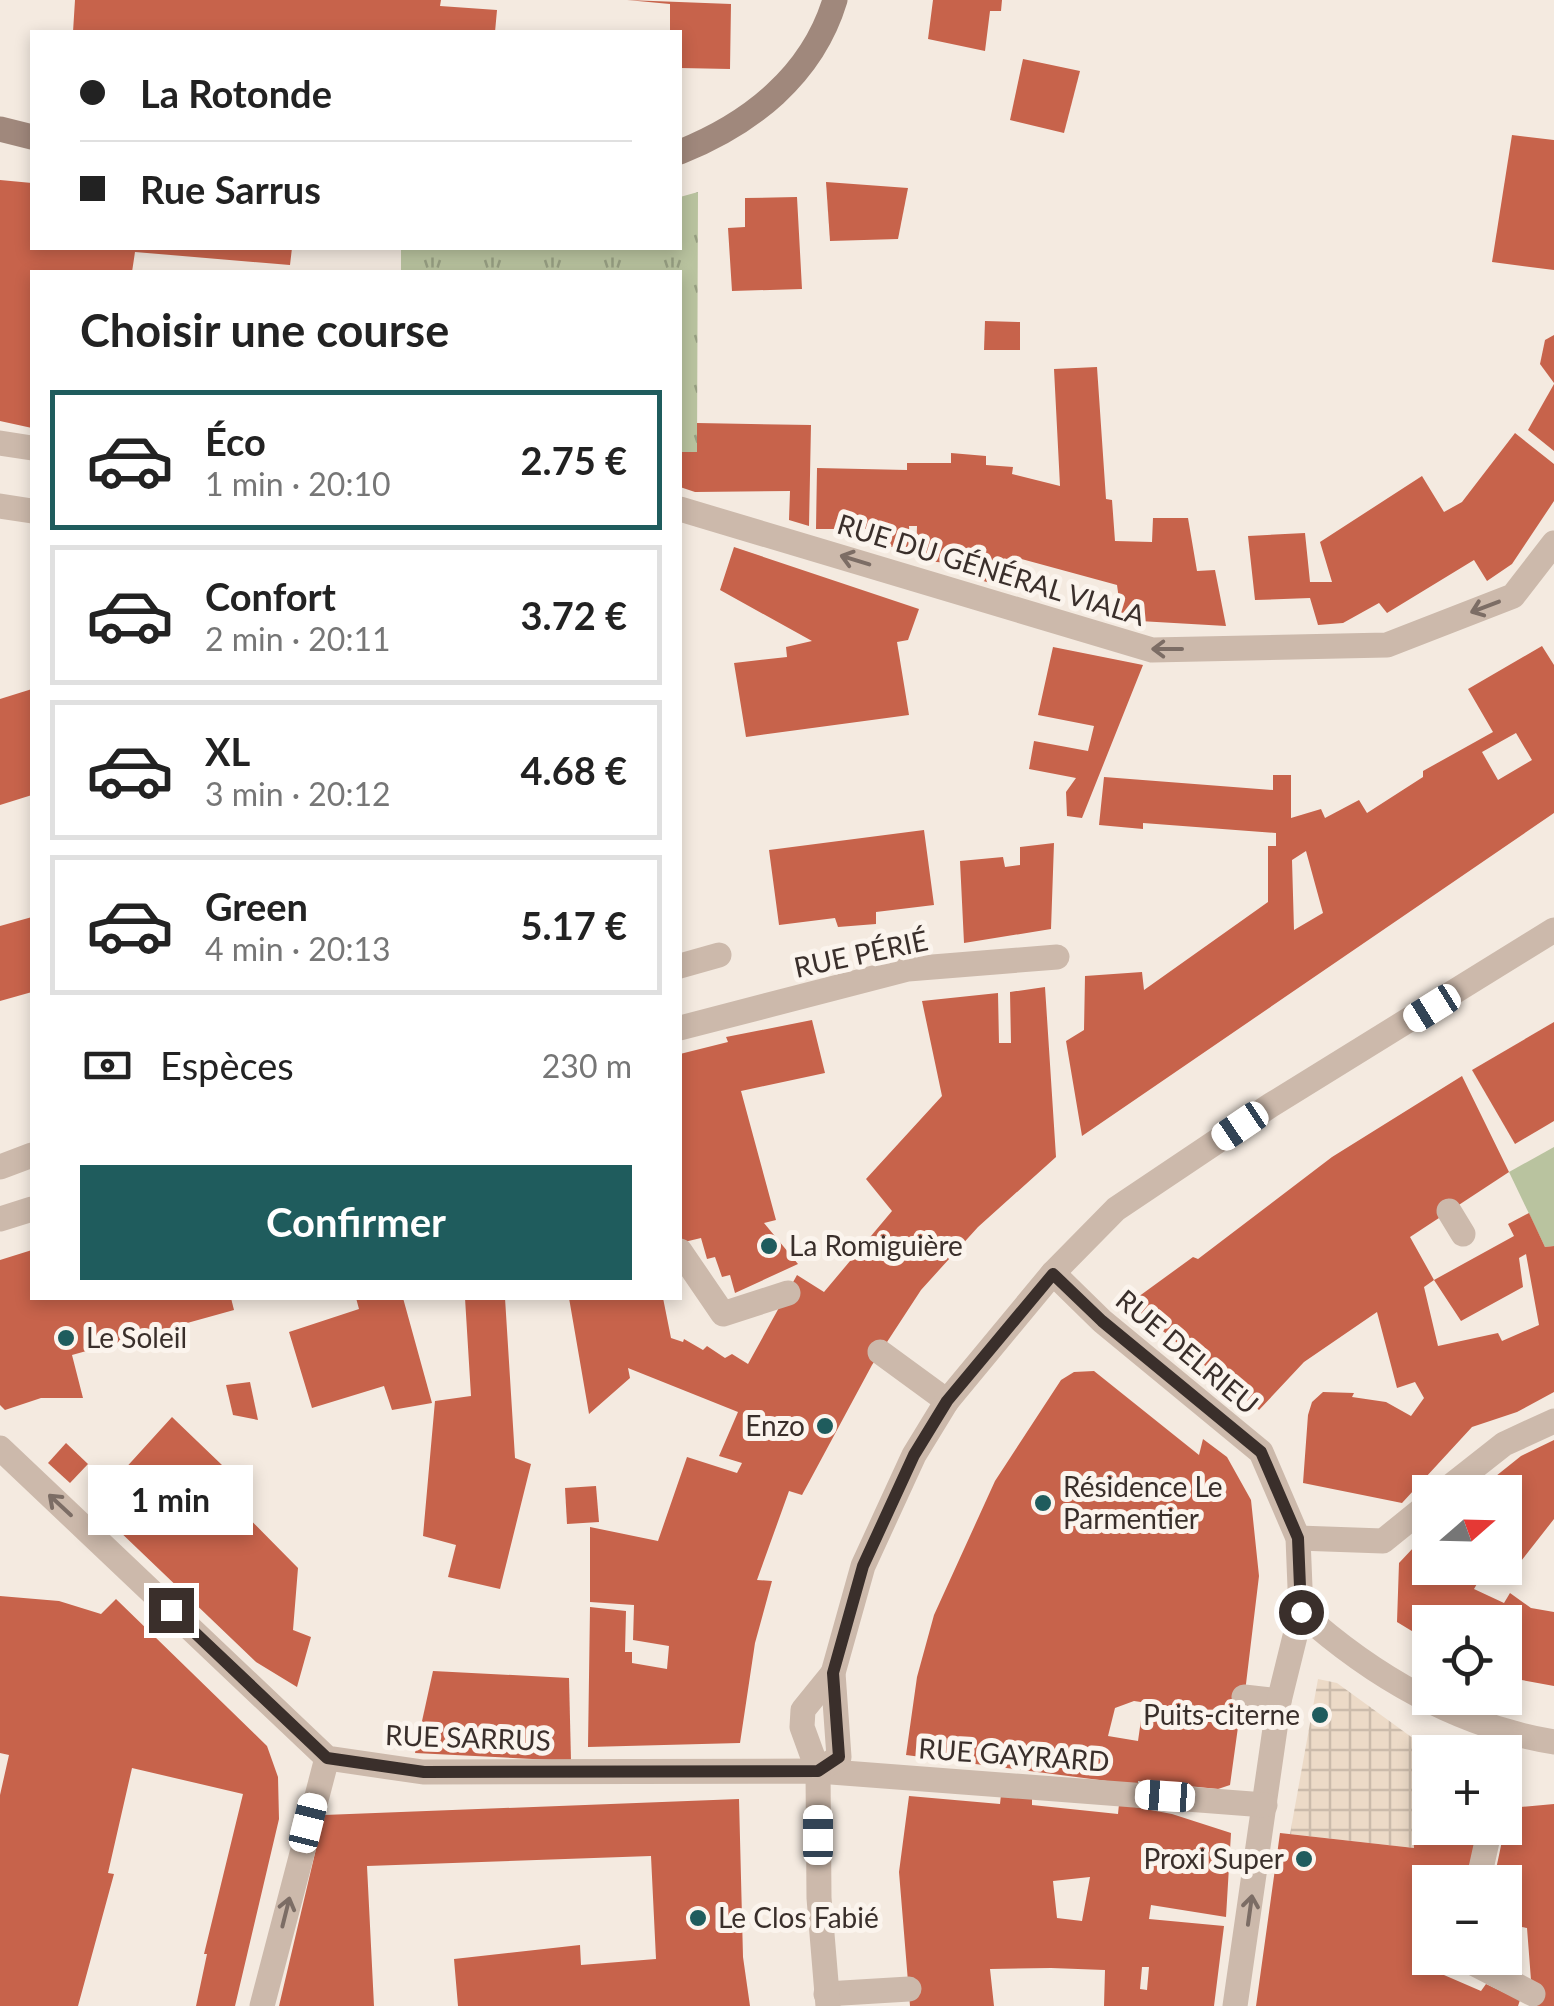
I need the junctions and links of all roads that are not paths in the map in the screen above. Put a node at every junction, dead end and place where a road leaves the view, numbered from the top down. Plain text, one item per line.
1 (835, 0) edge
2 (0, 129) edge
3 (30, 136) edge
4 (682, 151) edge
5 (0, 443) edge
6 (30, 448) edge
7 (0, 506) edge
8 (30, 510) edge
9 (682, 510) edge
10 (1554, 542) edge
11 (1554, 930) edge
12 (719, 955) dead end
13 (1057, 956) dead end
14 (682, 965) edge
15 (682, 1027) edge
16 (30, 1157) edge
17 (0, 1167) edge
18 (30, 1209) edge
19 (1449, 1210) dead end
20 (0, 1219) edge
21 (1464, 1234) dead end
22 (682, 1254) edge
23 (1053, 1274) junction
24 (788, 1293) dead end
25 (880, 1352) dead end
26 (947, 1401) junction
27 (1554, 1421) edge
28 (0, 1448) edge
29 (1465, 1475) edge
30 (1412, 1516) edge
31 (1298, 1538) junction
32 (1301, 1612) junction
33 (833, 1673) junction
34 (1244, 1698) dead end
35 (1280, 1701) junction
36 (1491, 1735) edge
37 (1554, 1742) edge
38 (1522, 1744) edge
39 (327, 1758) junction
40 (818, 1771) junction
41 (1265, 1805) junction
42 (1496, 1975) edge
43 (908, 1989) dead end
44 (1533, 1994) dead end
45 (827, 2000) edge
46 (262, 2006) edge
47 (1236, 2006) edge

1 - 4 main road
2 - 3 main road
5 - 6 street
7 - 8 street
10 -> 9 street, RUE DU GÉNÉRAL VIALA
11 - 23 street
12 - 14 street
13 - 15 street, RUE PÉRIÉ
16 - 17 street
18 - 20 street
19 - 21 street
22 - 24 street
23 - 26 street
23 - 31 street, RUE DELRIEU
25 - 26 street
26 - 33 street
27 - 29 street
39 -> 28 street
30 - 31 street
31 - 32 street
32 - 35 street
32 - 36 street
33 - 40 street
33 - 40 street
34 - 35 street
35 - 41 street
37 - 38 street
39 - 40 street, RUE SARRUS
46 -> 39 street
40 - 41 street, RUE GAYRARD
40 - 45 street
47 -> 41 street
42 - 44 street
43 - 45 street

